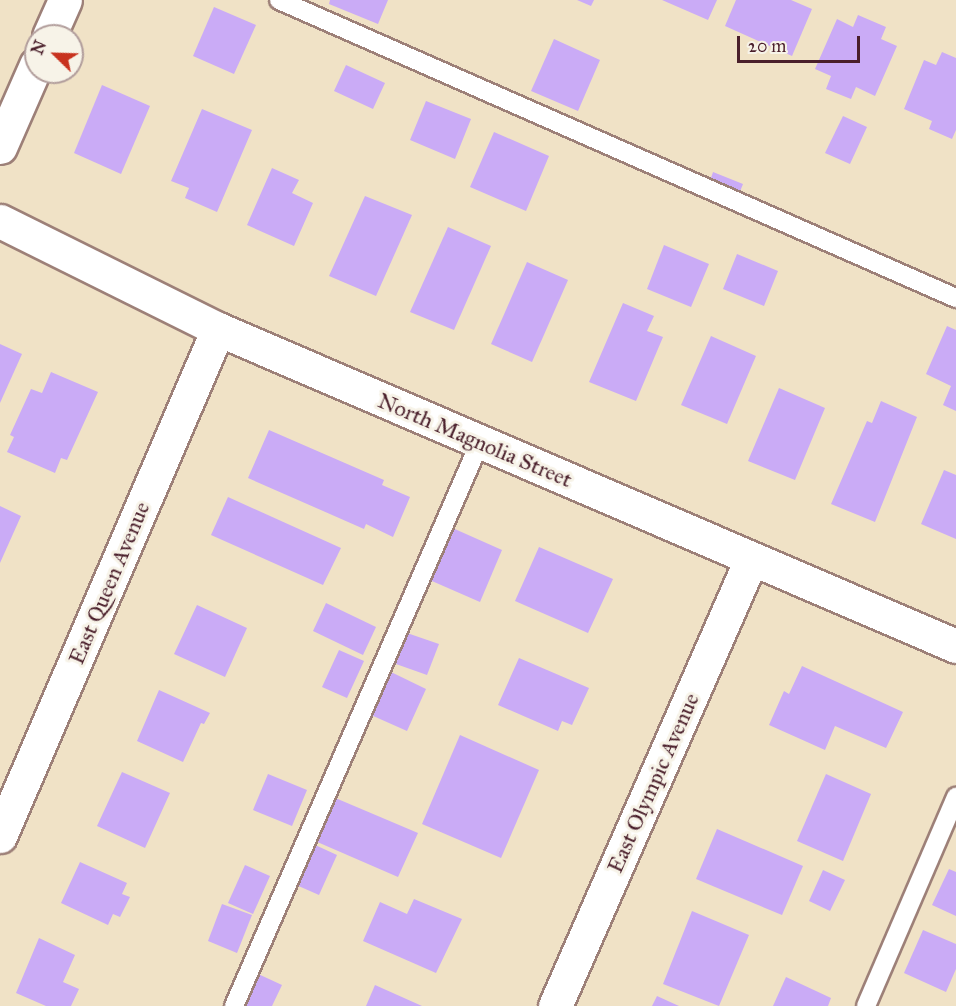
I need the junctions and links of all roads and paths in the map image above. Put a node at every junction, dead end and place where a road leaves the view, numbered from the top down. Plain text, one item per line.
1 (64, 0) edge
2 (279, 0) edge
3 (54, 24) edge
4 (28, 84) edge
5 (0, 147) edge
6 (0, 221) edge
7 (956, 298) edge
8 (218, 329) junction
9 (480, 442) junction
10 (751, 560) junction
11 (956, 646) edge
12 (956, 797) edge
13 (0, 836) edge
14 (234, 1006) edge
15 (555, 1006) edge
16 (866, 1006) edge

1 - 3 street
2 - 7 lane
4 - 5 street
6 - 8 street, North Magnolia Street
8 - 9 street, North Magnolia Street
8 - 13 street, East Queen Avenue
9 - 10 street, North Magnolia Street
9 - 14 lane
10 - 11 street, North Magnolia Street
10 - 15 street, East Olympic Avenue
12 - 16 lane

